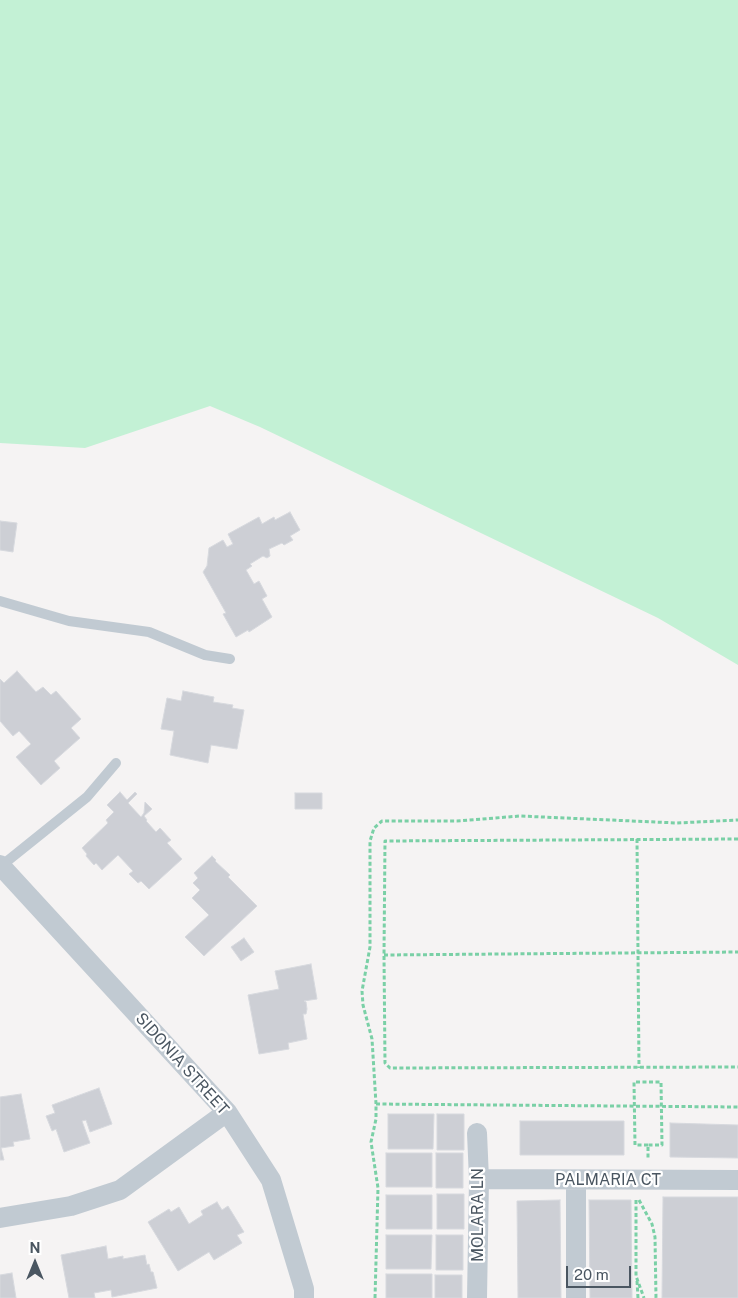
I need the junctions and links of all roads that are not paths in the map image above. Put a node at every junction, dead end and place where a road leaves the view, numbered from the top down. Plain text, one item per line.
1 (0, 602) edge
2 (230, 659) dead end
3 (116, 763) dead end
4 (0, 866) edge
5 (227, 1112) junction
6 (478, 1133) dead end
7 (479, 1179) junction
8 (576, 1180) junction
9 (738, 1180) edge
10 (0, 1218) edge
11 (304, 1298) edge
12 (477, 1298) edge
13 (576, 1298) edge

1 - 2 lane
3 - 4 lane
4 - 5 street, SIDONIA STREET
5 - 10 street
5 - 11 street, SIDONIA STREET
6 - 7 street, MOLARA LN
7 - 8 street, PALMARIA CT
7 - 12 street, MOLARA LN
8 - 9 street, PALMARIA CT
8 - 13 street

